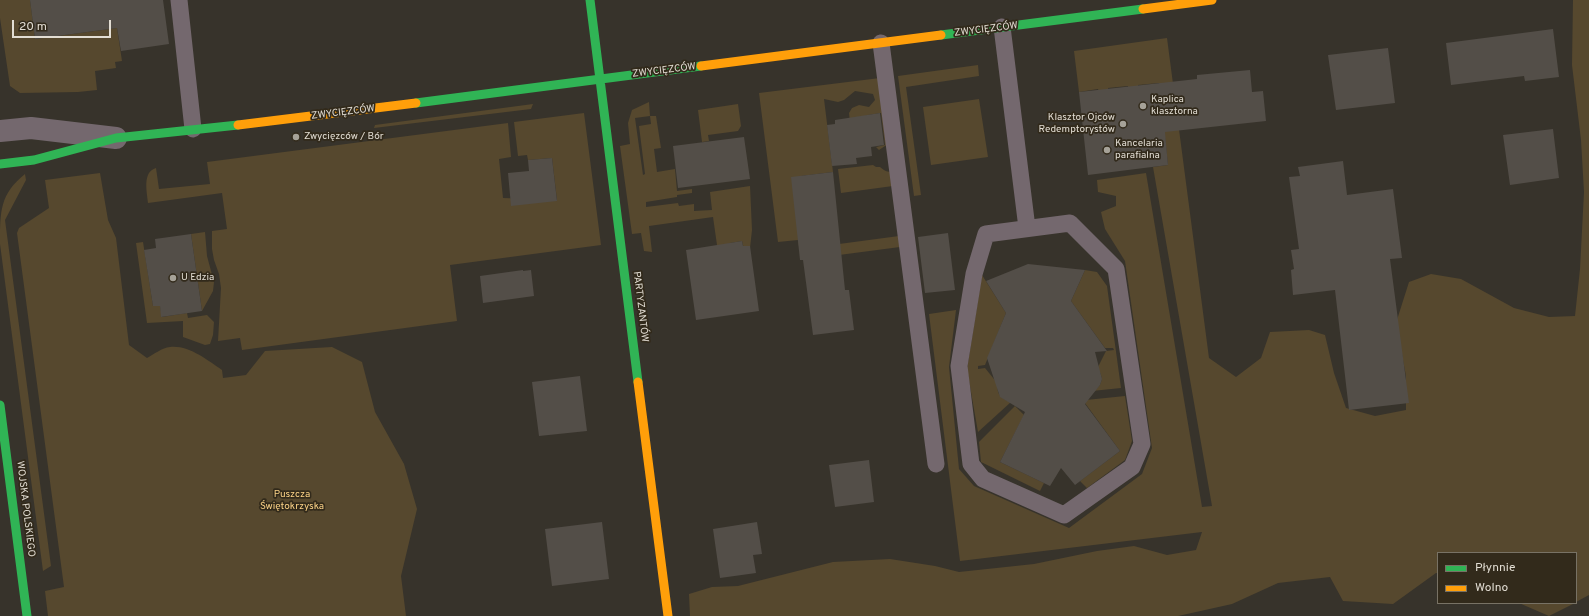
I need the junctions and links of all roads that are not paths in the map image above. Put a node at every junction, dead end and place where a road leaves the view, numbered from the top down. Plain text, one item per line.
1 (179, 0) edge
2 (590, 0) edge
3 (1212, 0) edge
4 (1002, 27) junction
5 (881, 43) junction
6 (599, 80) junction
7 (193, 129) junction
8 (0, 131) edge
9 (116, 138) junction
10 (0, 164) edge
11 (1027, 228) junction
12 (0, 405) edge
13 (936, 464) dead end
14 (27, 616) edge
15 (668, 616) edge

1 - 7 lane
2 - 6 street, PARTYZANTÓW
3 - 4 street, ZWYCIĘZCÓW
4 - 5 street, ZWYCIĘZCÓW
4 - 11 lane
5 - 6 street, ZWYCIĘZCÓW
5 - 13 lane
6 - 7 street, ZWYCIĘZCÓW
6 - 15 street, PARTYZANTÓW
7 - 9 street, ZWYCIĘZCÓW
8 - 9 street, ZWYCIĘZCÓW
9 - 10 street, ZWYCIĘZCÓW
11 - 11 lane
12 - 14 street, WOJSKA POLSKIEGO

